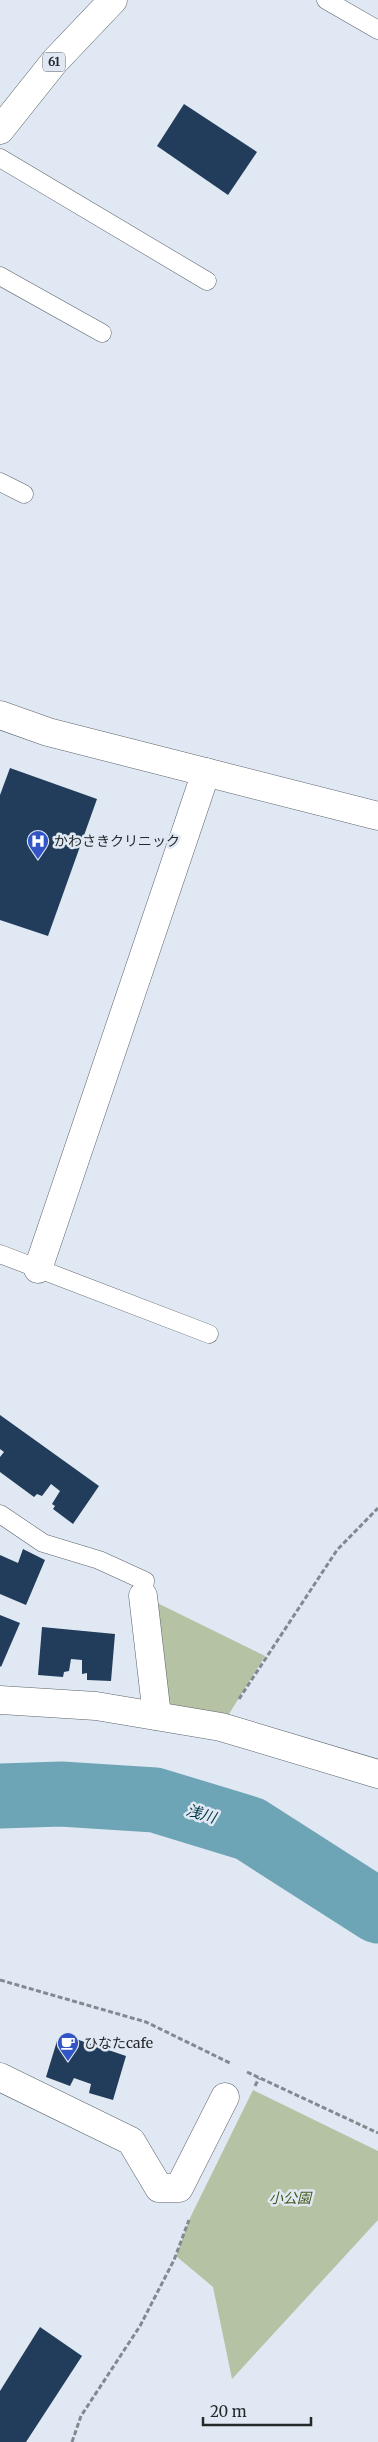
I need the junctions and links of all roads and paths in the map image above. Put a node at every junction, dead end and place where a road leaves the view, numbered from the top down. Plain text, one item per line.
1 (113, 0) edge
2 (326, 0) edge
3 (378, 30) edge
4 (0, 130) edge
5 (0, 158) edge
6 (0, 276) edge
7 (207, 281) dead end
8 (102, 332) dead end
9 (0, 482) edge
10 (24, 494) dead end
11 (0, 715) edge
12 (206, 772) junction
13 (378, 816) edge
14 (0, 1254) edge
15 (38, 1269) junction
16 (208, 1334) dead end
17 (378, 1508) edge
18 (0, 1514) edge
19 (143, 1596) joint
20 (0, 1700) edge
21 (157, 1716) junction
22 (222, 1727) junction
23 (378, 1774) edge
24 (0, 1980) edge
25 (234, 2065) dead end
26 (242, 2069) dead end
27 (0, 2077) edge
28 (259, 2078) junction
29 (253, 2090) dead end
30 (225, 2098) dead end
31 (378, 2133) edge
32 (190, 2218) dead end
33 (72, 2442) edge

1 - 4 street, 61
2 - 3 lane
5 - 7 lane
6 - 8 lane
9 - 10 lane
11 - 12 street
12 - 13 street
12 - 15 street
14 - 15 lane
15 - 16 lane
17 - 22 path
18 - 19 lane
19 - 21 street
20 - 21 street
21 - 22 street
22 - 23 street
24 - 25 path
26 - 28 path
27 - 30 street
28 - 29 path
28 - 31 path
32 - 33 path

